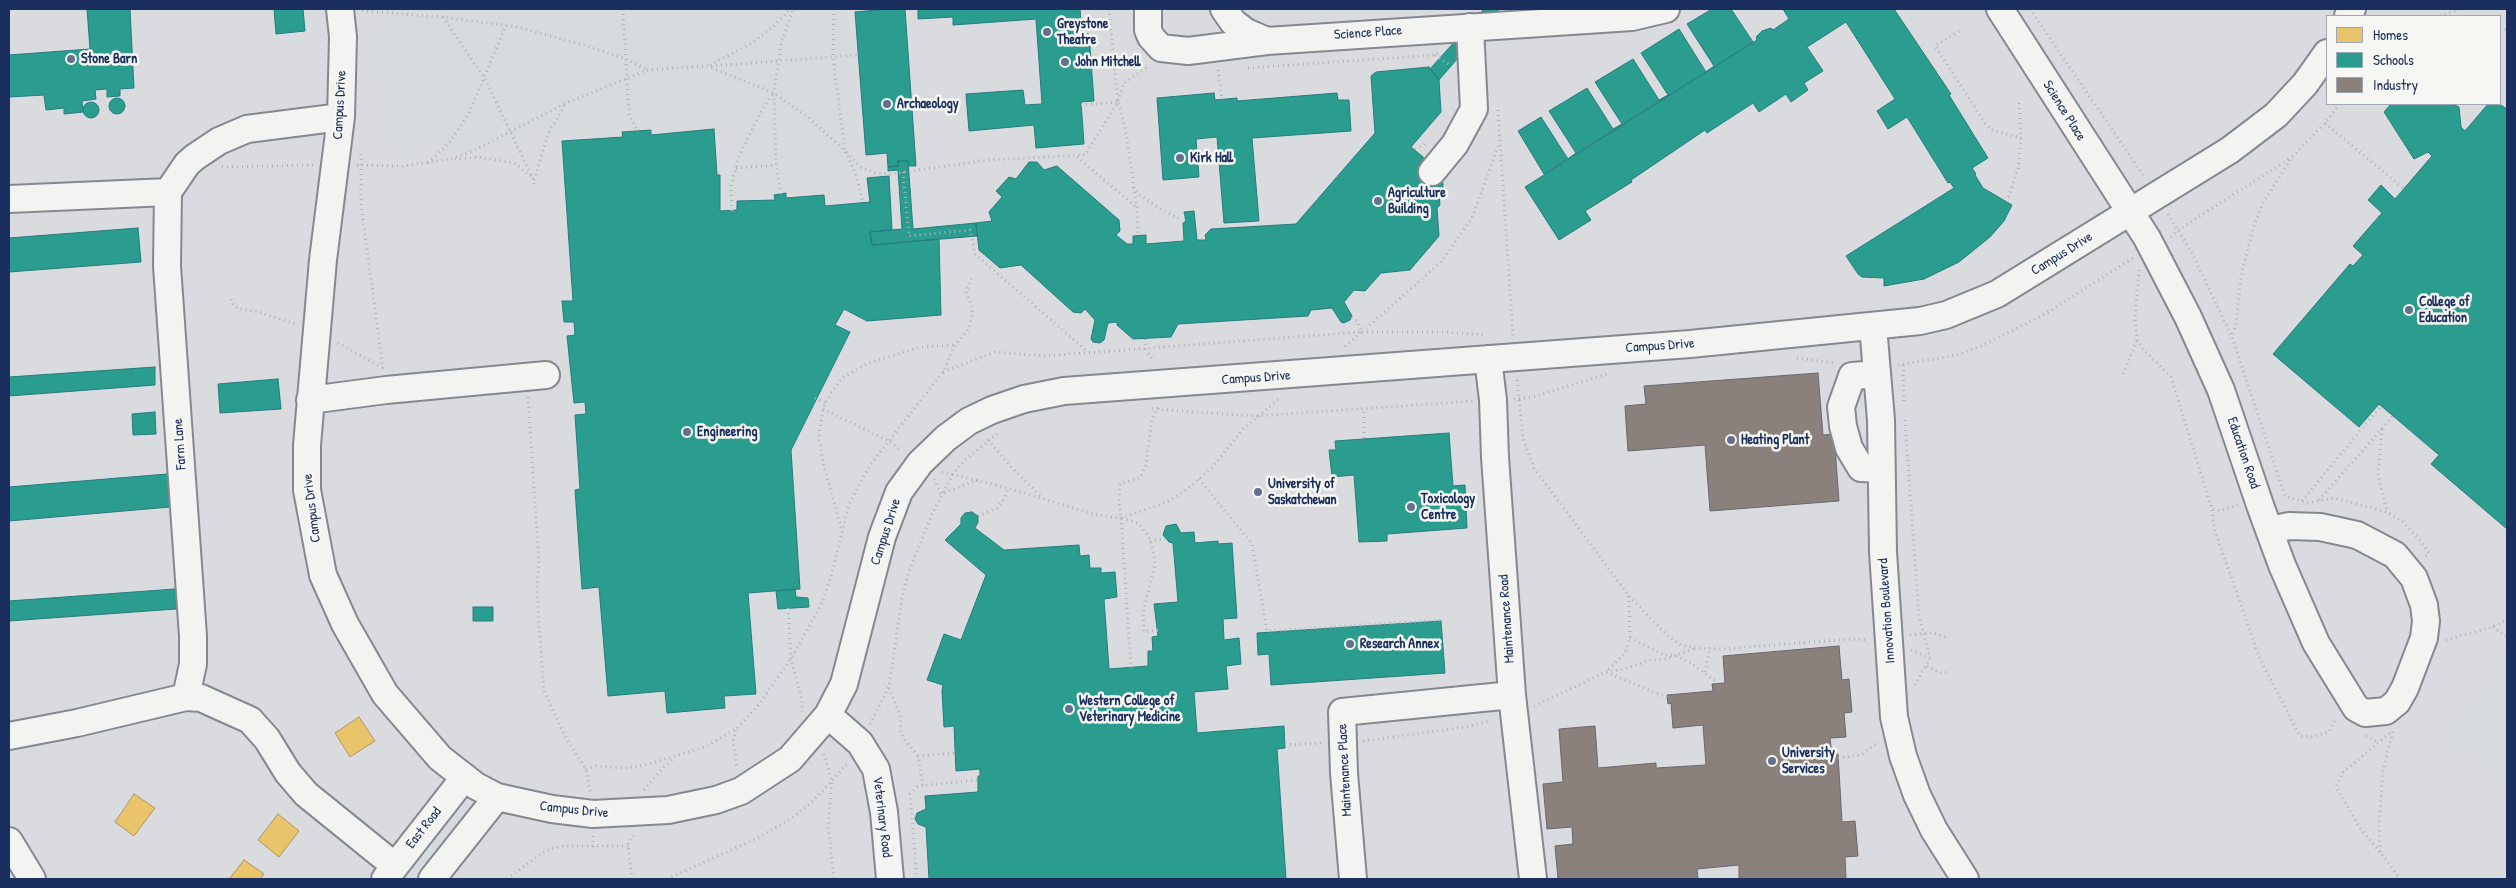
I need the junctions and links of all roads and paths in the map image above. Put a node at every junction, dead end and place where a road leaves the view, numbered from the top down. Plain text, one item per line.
1 (623, 9) edge
2 (792, 9) edge
3 (834, 9) edge
4 (1109, 9) edge
5 (1148, 9) edge
6 (1666, 9) edge
7 (2000, 9) edge
8 (2030, 9) edge
9 (2460, 9) edge
10 (1225, 11) edge
11 (356, 12) edge
12 (2443, 15) edge
13 (442, 17) junction
14 (506, 25) junction
15 (1470, 27) junction
16 (1959, 31) dead end
17 (1267, 41) junction
18 (2326, 53) edge
19 (858, 55) dead end
20 (834, 57) junction
21 (1217, 58) junction
22 (626, 60) junction
23 (779, 61) junction
24 (708, 66) junction
25 (1150, 66) dead end
26 (647, 70) junction
27 (627, 78) junction
28 (485, 79) junction
29 (774, 93) junction
30 (1222, 100) dead end
31 (1118, 102) junction
32 (2019, 102) dead end
33 (566, 103) junction
34 (1081, 105) dead end
35 (2339, 105) edge
36 (1498, 108) dead end
37 (341, 117) junction
38 (2325, 123) junction
39 (511, 131) junction
40 (638, 132) dead end
41 (2021, 138) junction
42 (1499, 143) junction
43 (361, 146) dead end
44 (844, 151) junction
45 (1076, 156) junction
46 (2292, 157) junction
47 (450, 159) junction
48 (187, 164) junction
49 (428, 164) junction
50 (335, 165) junction
51 (776, 165) junction
52 (360, 166) junction
53 (736, 168) junction
54 (903, 172) junction
55 (1432, 172) dead end
56 (534, 181) junction
57 (534, 187) dead end
58 (1133, 187) junction
59 (2404, 189) dead end
60 (168, 192) junction
61 (781, 194) dead end
62 (2157, 196) junction
63 (9, 199) edge
64 (863, 202) dead end
65 (2007, 202) dead end
66 (1136, 207) junction
67 (732, 211) dead end
68 (2129, 212) junction
69 (1182, 220) dead end
70 (2178, 230) junction
71 (1138, 235) dead end
72 (2149, 256) junction
73 (973, 275) dead end
74 (1351, 318) dead end
75 (1873, 326) junction
76 (1362, 332) junction
77 (2232, 337) junction
78 (2137, 339) junction
79 (955, 345) junction
80 (1488, 347) junction
81 (1510, 347) junction
82 (1340, 350) dead end
83 (1088, 353) junction
84 (1792, 358) dead end
85 (1840, 364) dead end
86 (1876, 369) junction
87 (943, 372) junction
88 (1312, 373) junction
89 (1612, 373) dead end
90 (2123, 374) dead end
91 (537, 376) joint
92 (386, 390) junction
93 (815, 398) dead end
94 (1519, 398) junction
95 (310, 400) junction
96 (1493, 400) junction
97 (826, 403) junction
98 (2381, 406) dead end
99 (823, 409) junction
100 (1149, 409) dead end
101 (1159, 409) junction
102 (1364, 409) junction
103 (1257, 416) junction
104 (2393, 416) dead end
105 (1004, 429) dead end
106 (2382, 429) junction
107 (1364, 438) dead end
108 (988, 440) junction
109 (889, 441) junction
110 (920, 463) junction
111 (1881, 469) junction
112 (953, 474) junction
113 (1199, 479) junction
114 (978, 480) junction
115 (2282, 487) junction
116 (1008, 488) junction
117 (941, 494) junction
118 (1043, 498) junction
119 (2302, 501) junction
120 (2319, 501) junction
121 (2211, 505) junction
122 (2387, 512) junction
123 (978, 516) dead end
124 (2265, 516) junction
125 (1121, 518) junction
126 (841, 529) junction
127 (1165, 539) dead end
128 (1150, 541) junction
129 (2423, 559) dead end
130 (1629, 596) junction
131 (1442, 620) dead end
132 (2507, 620) edge
133 (2492, 627) junction
134 (1158, 630) dead end
135 (2507, 637) edge
136 (1630, 638) junction
137 (1870, 641) dead end
138 (2439, 642) dead end
139 (1710, 648) junction
140 (1927, 666) dead end
141 (1131, 668) dead end
142 (1705, 672) junction
143 (1950, 672) dead end
144 (1718, 683) dead end
145 (889, 687) junction
146 (1512, 695) junction
147 (186, 696) junction
148 (1668, 698) dead end
149 (2347, 711) junction
150 (828, 715) junction
151 (736, 729) junction
152 (2362, 733) dead end
153 (9, 736) edge
154 (860, 743) junction
155 (2379, 743) junction
156 (956, 752) dead end
157 (918, 756) junction
158 (586, 769) junction
159 (737, 775) dead end
160 (464, 778) junction
161 (978, 780) dead end
162 (923, 785) junction
163 (497, 797) junction
164 (593, 814) junction
165 (9, 841) edge
166 (628, 846) dead end
167 (593, 848) junction
168 (2380, 852) junction
169 (390, 872) edge
170 (32, 879) edge
171 (432, 879) edge
172 (508, 879) edge
173 (667, 879) edge
174 (890, 879) edge
175 (917, 879) edge
176 (1353, 879) edge
177 (1533, 879) edge
178 (1965, 879) edge
179 (2400, 879) edge

1 - 22 path
2 - 23 path
2 - 24 path
3 - 20 path
4 - 31 path
5 - 21 street, Science Place
6 - 15 street, Science Place
7 - 68 street, Science Place
8 - 62 path
9 - 12 path
10 - 17 street, Science Place
10 - 21 street, Science Place
11 - 13 path
11 - 37 street, Campus Drive
13 - 14 path
13 - 28 path
14 - 22 path
14 - 28 path
15 - 17 street, Science Place
15 - 55 street
16 - 41 path
17 - 21 street, Science Place
18 - 62 street, Campus Drive
19 - 20 path
20 - 23 path
20 - 44 path
21 - 30 path
22 - 26 path
22 - 27 path
23 - 24 path
23 - 29 path
24 - 26 path
24 - 29 path
25 - 31 path
26 - 27 path
27 - 33 path
27 - 40 path
28 - 39 path
28 - 49 path
29 - 44 path
29 - 51 path
29 - 53 path
31 - 34 path
31 - 45 path
31 - 58 path
32 - 41 path
33 - 39 path
33 - 56 path
35 - 38 path
36 - 42 path
37 - 48 street
37 - 50 street, Campus Drive
38 - 46 path
38 - 59 path
39 - 47 path
39 - 56 path
41 - 65 path
42 - 76 path
42 - 81 path
43 - 52 path
44 - 54 path
44 - 64 path
45 - 54 path
45 - 66 path
46 - 70 path
46 - 77 path
47 - 49 path
47 - 56 path
48 - 50 path
48 - 60 street
49 - 52 path
50 - 52 path
50 - 95 street, Campus Drive
51 - 53 path
51 - 61 path
52 - 92 path
53 - 67 path
54 - 83 path
56 - 57 path
58 - 66 path
58 - 69 path
60 - 63 street
60 - 147 street, Farm Lane
62 - 68 street, Campus Drive
62 - 70 path
66 - 71 path
68 - 72 street, Education Road
68 - 75 street, Campus Drive
70 - 72 path
70 - 77 path
72 - 78 path
72 - 86 path
72 - 124 street, Education Road
73 - 79 path
74 - 76 path
75 - 81 street, Campus Drive
75 - 86 street, Innovation Boulevard
76 - 80 path
76 - 82 path
76 - 83 path
77 - 115 path
78 - 90 path
78 - 121 path
79 - 87 path
79 - 97 path
80 - 81 street, Campus Drive
80 - 88 street, Campus Drive
80 - 96 street, Maintenance Road
81 - 94 path
83 - 87 path
84 - 85 path
86 - 111 street, Innovation Boulevard
86 - 111 street
87 - 109 path
88 - 103 path
88 - 110 street, Campus Drive
89 - 94 path
91 - 92 street
91 - 158 path
92 - 95 street
93 - 97 path
94 - 96 path
94 - 130 path
95 - 160 street, Campus Drive
96 - 102 path
96 - 146 street, Maintenance Road
97 - 99 path
98 - 119 path
99 - 109 path
99 - 126 path
100 - 101 path
101 - 103 path
101 - 125 path
102 - 103 path
102 - 107 path
103 - 113 path
104 - 106 path
105 - 108 path
106 - 120 path
106 - 122 path
108 - 112 path
108 - 118 path
109 - 110 path
109 - 126 path
110 - 112 path
110 - 150 street, Campus Drive
111 - 178 street, Innovation Boulevard
112 - 114 path
112 - 117 path
113 - 125 path
113 - 131 path
114 - 116 path
114 - 117 path
115 - 119 path
115 - 124 path
116 - 118 path
116 - 123 path
117 - 145 path
118 - 125 path
119 - 120 path
120 - 122 path
121 - 124 path
121 - 149 path
122 - 129 path
124 - 149 street, Education Road
124 - 149 street
125 - 128 path
125 - 141 path
126 - 151 path
127 - 128 path
128 - 134 path
130 - 136 path
130 - 139 path
132 - 133 path
133 - 135 path
133 - 138 path
136 - 142 path
136 - 148 path
137 - 139 path
139 - 142 path
140 - 143 path
142 - 144 path
145 - 154 path
145 - 157 path
146 - 176 street, Maintenance Place
146 - 177 street, Maintenance Road
147 - 153 street
147 - 169 street
150 - 154 street, Veterinary Road
150 - 164 street, Campus Drive
151 - 158 path
151 - 159 path
152 - 155 path
154 - 173 path
154 - 174 street, Veterinary Road
155 - 168 path
155 - 168 path
156 - 157 path
157 - 162 path
158 - 164 path
160 - 163 street, Campus Drive
160 - 169 street, East Road
161 - 162 path
162 - 175 path
163 - 164 street, Campus Drive
163 - 171 street
164 - 167 path
165 - 170 street
166 - 167 path
167 - 172 path
168 - 179 path

